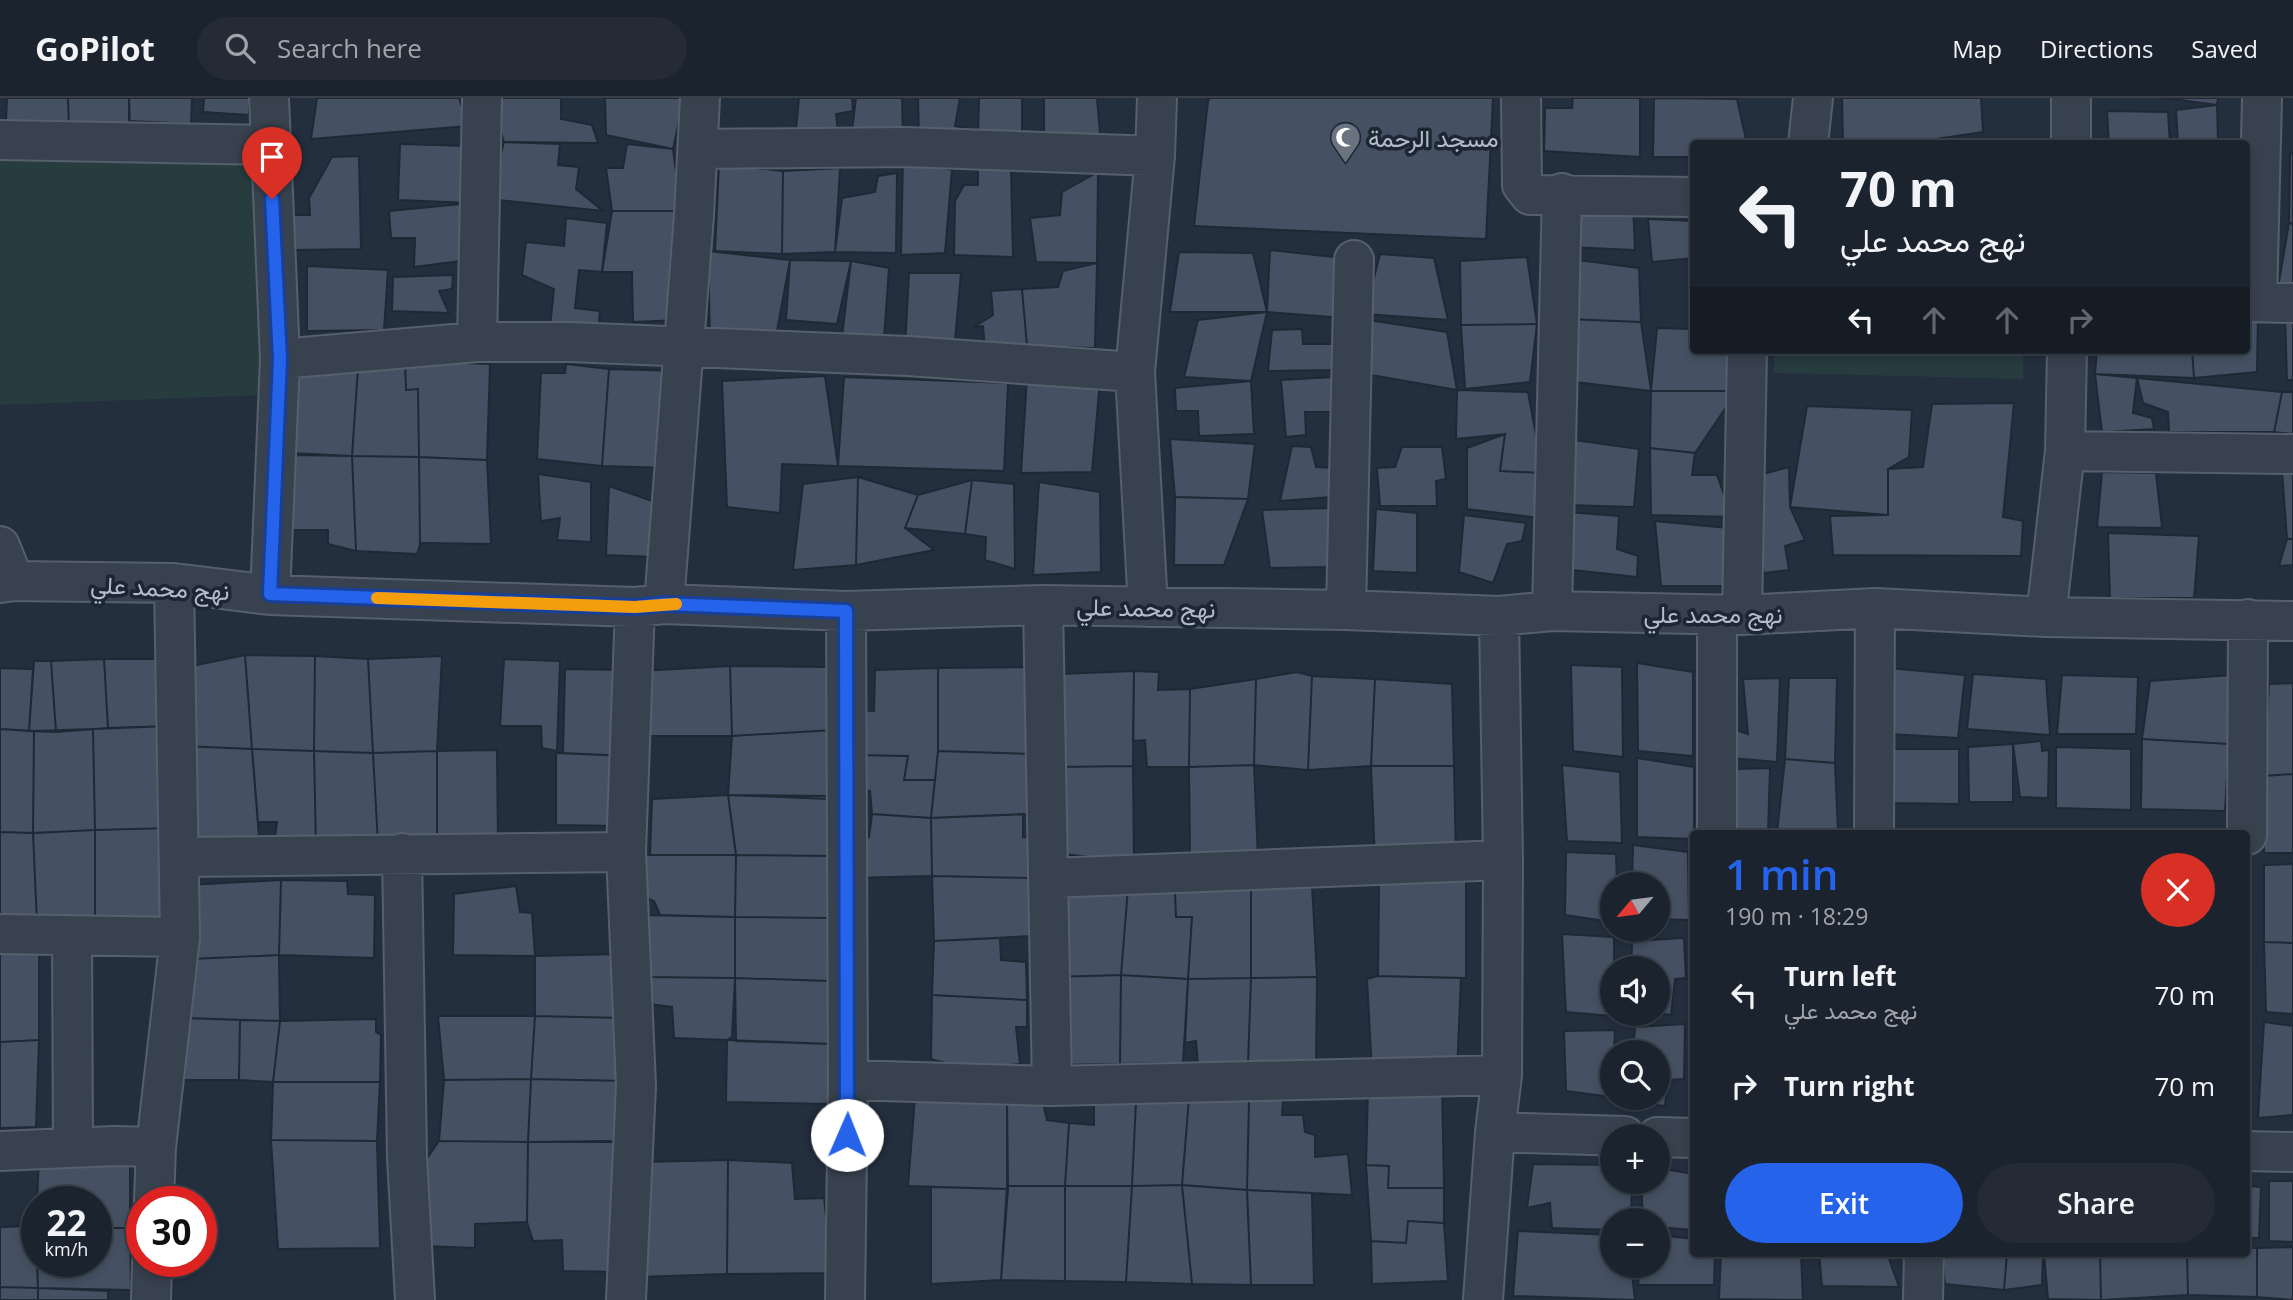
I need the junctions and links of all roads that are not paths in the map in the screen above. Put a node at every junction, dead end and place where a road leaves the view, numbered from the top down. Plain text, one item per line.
1 (269, 98) edge
2 (482, 98) edge
3 (700, 98) edge
4 (1157, 98) edge
5 (1521, 98) edge
6 (1813, 98) edge
7 (2071, 98) edge
8 (2262, 98) edge
9 (0, 140) edge
10 (1808, 140) edge
11 (2071, 140) edge
12 (269, 145) junction
13 (698, 149) junction
14 (1155, 156) junction
15 (1562, 193) junction
16 (1690, 197) edge
17 (1354, 260) dead end
18 (2266, 303) edge
19 (477, 342) junction
20 (685, 347) junction
21 (1748, 354) edge
22 (2067, 354) edge
23 (280, 359) junction
24 (1135, 372) junction
25 (2065, 451) junction
26 (2293, 454) edge
27 (0, 546) edge
28 (7, 582) edge
29 (174, 583) junction
30 (270, 594) junction
31 (650, 606) junction
32 (1043, 606) junction
33 (1147, 607) junction
34 (1875, 608) junction
35 (1346, 610) junction
36 (846, 611) junction
37 (1552, 611) junction
38 (1730, 615) junction
39 (1499, 616) junction
40 (2046, 617) junction
41 (2248, 619) junction
42 (2293, 621) edge
43 (1717, 830) edge
44 (1874, 830) edge
45 (2247, 830) edge
46 (626, 852) junction
47 (402, 853) junction
48 (179, 857) junction
49 (1503, 860) junction
50 (1050, 878) junction
51 (0, 934) edge
52 (72, 936) junction
53 (180, 937) junction
54 (1502, 1075) junction
55 (848, 1080) junction
56 (1052, 1086) junction
57 (1495, 1132) junction
58 (1600, 1135) edge
59 (1670, 1137) edge
60 (1690, 1138) edge
61 (73, 1147) junction
62 (156, 1147) junction
63 (0, 1151) edge
64 (2250, 1151) edge
65 (2293, 1152) edge
66 (155, 1186) edge
67 (1924, 1257) edge
68 (152, 1277) edge
69 (151, 1300) edge
70 (415, 1300) edge
71 (626, 1300) edge
72 (845, 1300) edge
73 (1483, 1300) edge
74 (1923, 1300) edge

1 - 12 street
2 - 19 street
3 - 13 street
4 - 14 street
5 - 15 street
6 - 10 street
7 - 11 street
8 - 18 street
9 - 12 street
12 - 23 street
13 - 14 street
13 - 20 street
14 - 24 street
15 - 16 street
15 - 37 street
17 - 35 street
19 - 20 street
19 - 23 street
20 - 24 street
20 - 31 street
21 - 38 street
22 - 25 street
23 - 30 street
24 - 33 street
25 - 26 street
25 - 40 street
27 - 28 street
28 - 29 street, نهج محمد علي
29 - 30 street, نهج محمد علي
29 - 48 street
30 - 31 street, نهج محمد علي
31 - 36 street, نهج محمد علي
31 - 46 street
32 - 33 street, نهج محمد علي
32 - 36 street, نهج محمد علي
32 - 50 street
33 - 35 street, نهج محمد علي
34 - 38 street, نهج محمد علي
34 - 40 street, نهج محمد علي
34 - 44 street
35 - 39 street, نهج محمد علي
36 - 55 street
37 - 38 street, نهج محمد علي
37 - 39 street, نهج محمد علي
38 - 43 street
39 - 49 street
40 - 41 street, نهج محمد علي
41 - 42 street, نهج محمد علي
41 - 45 street
46 - 47 street
46 - 71 street
47 - 48 street
47 - 70 street
48 - 53 street
49 - 50 street
49 - 54 street
50 - 56 street
51 - 52 street
52 - 53 street
52 - 61 street
53 - 62 street
54 - 56 street
54 - 57 street
55 - 56 street
55 - 72 street
57 - 58 street
57 - 73 street
59 - 60 street
61 - 62 street
61 - 63 street
62 - 66 street
64 - 65 street
67 - 74 street
68 - 69 street

